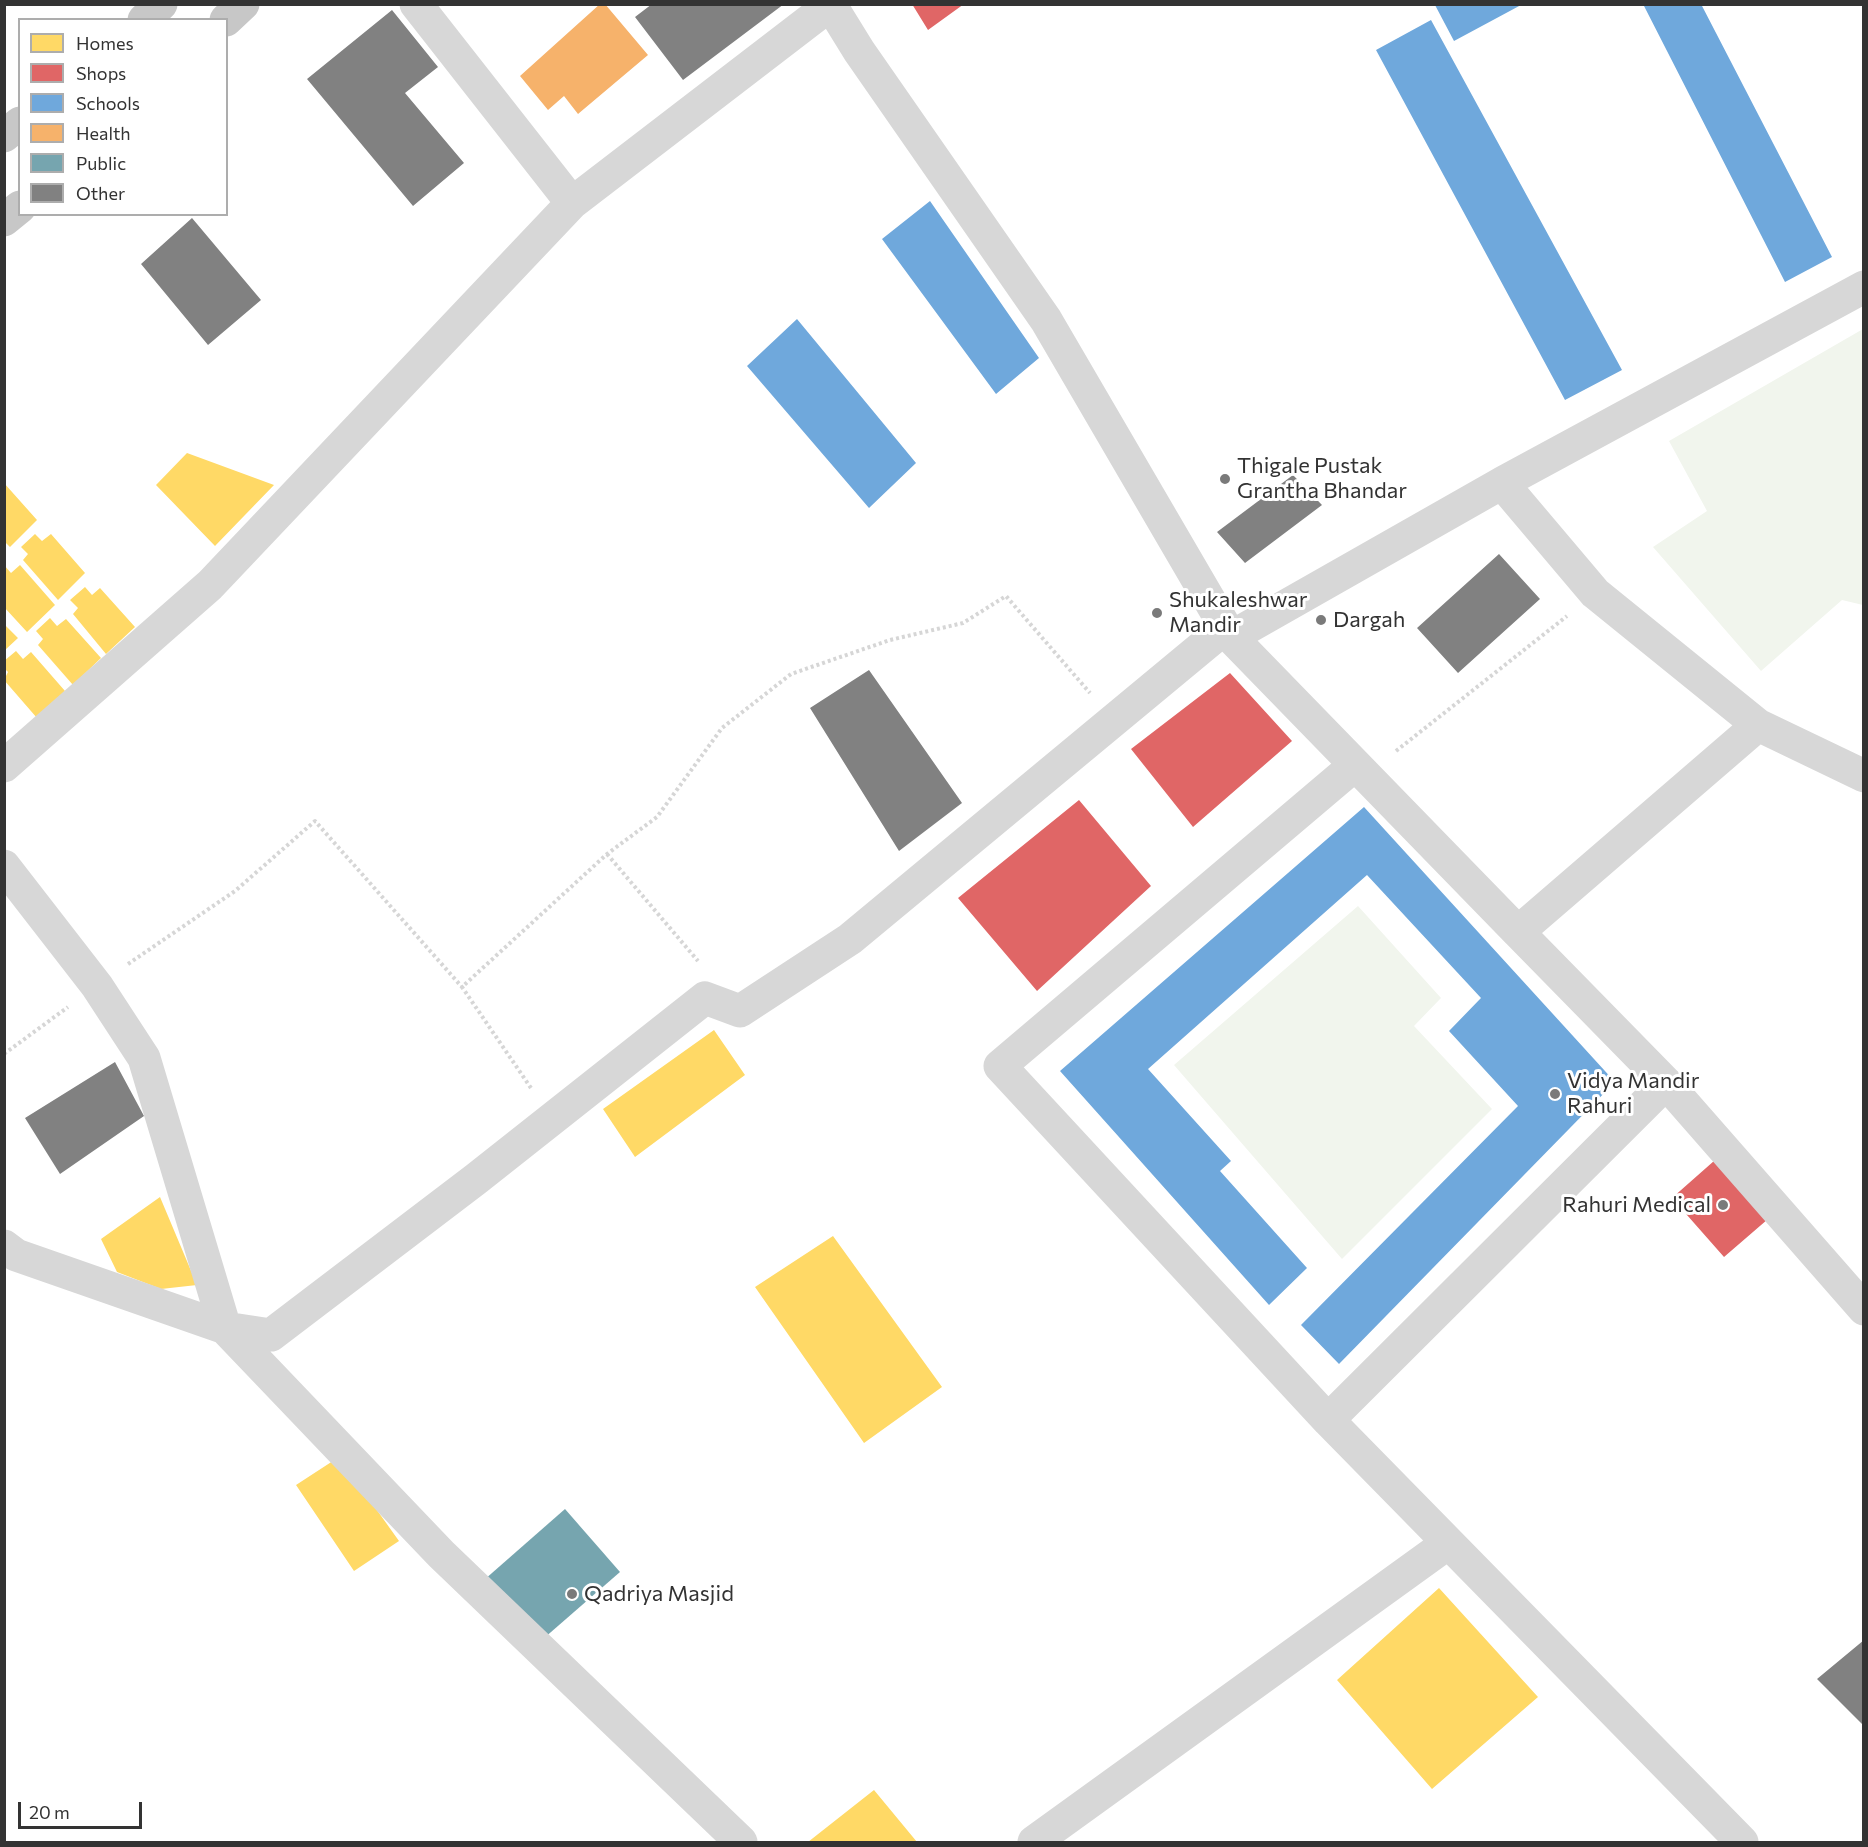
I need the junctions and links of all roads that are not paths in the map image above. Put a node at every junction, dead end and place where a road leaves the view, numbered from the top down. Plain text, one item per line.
1 (161, 4) edge
2 (243, 4) edge
3 (416, 4) edge
4 (830, 5) edge
5 (146, 18) edge
6 (228, 18) edge
7 (18, 125) edge
8 (4, 136) edge
9 (572, 203) junction
10 (18, 209) edge
11 (4, 220) edge
12 (1863, 286) edge
13 (1502, 483) junction
14 (1228, 633) junction
15 (1758, 725) junction
16 (4, 766) edge
17 (1360, 770) junction
18 (1863, 776) edge
19 (4, 866) edge
20 (1518, 932) junction
21 (1665, 1083) junction
22 (4, 1246) edge
23 (1863, 1309) edge
24 (225, 1328) junction
25 (1328, 1420) junction
26 (1448, 1544) junction
27 (741, 1842) edge
28 (1034, 1842) edge
29 (1742, 1842) edge

1 - 5 highway
2 - 6 highway
3 - 9 street
4 - 9 street
4 - 14 street
7 - 8 highway
9 - 16 street
10 - 11 highway
12 - 13 street
13 - 14 street
13 - 15 street
14 - 17 street
14 - 24 street
15 - 18 street
15 - 20 street
17 - 20 street
17 - 25 street
19 - 24 street
20 - 21 street
21 - 23 street
21 - 25 street
22 - 24 street
24 - 27 street
25 - 26 street
26 - 28 street
26 - 29 street

